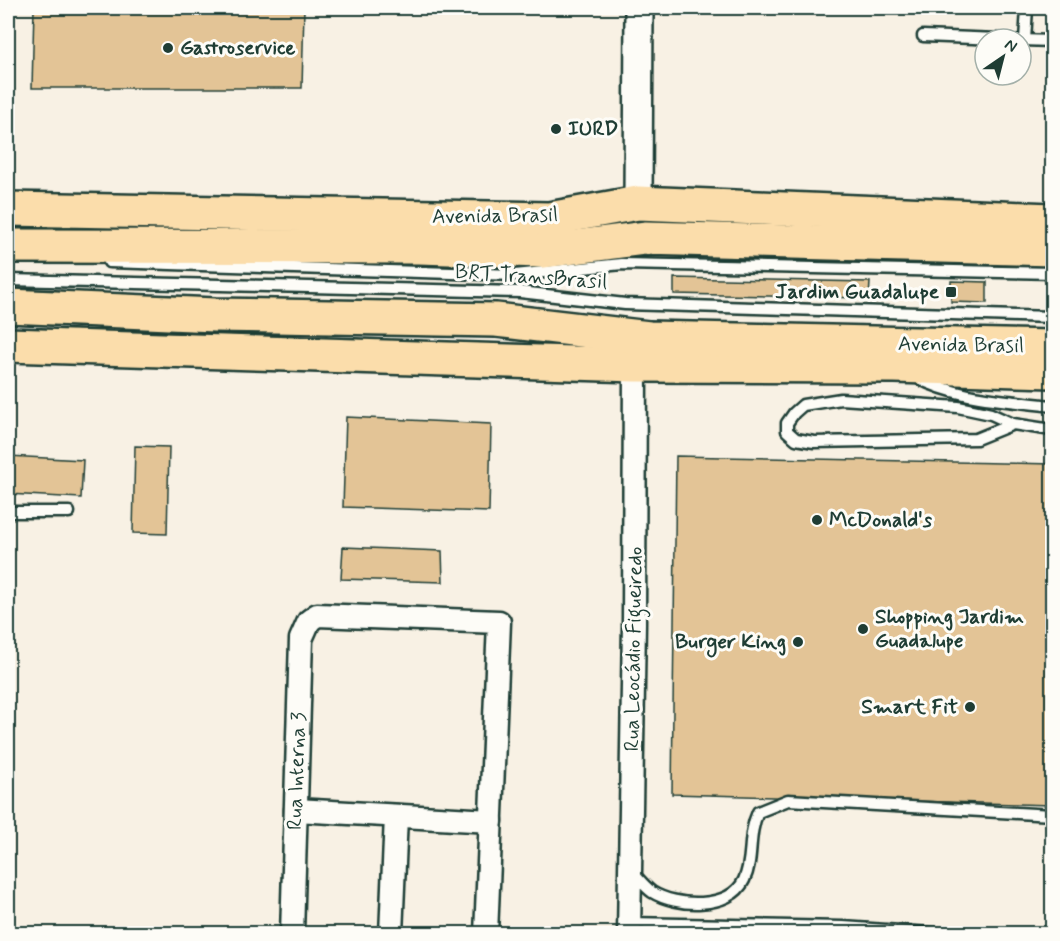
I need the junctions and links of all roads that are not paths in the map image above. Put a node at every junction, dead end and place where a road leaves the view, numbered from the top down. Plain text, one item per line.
1 (639, 8) edge
2 (1027, 8) edge
3 (1025, 27) edge
4 (923, 36) dead end
5 (973, 38) edge
6 (1033, 40) edge
7 (1053, 41) edge
8 (638, 203) junction
9 (8, 209) edge
10 (1053, 220) edge
11 (8, 246) edge
12 (1053, 249) edge
13 (102, 262) dead end
14 (1053, 273) edge
15 (8, 280) edge
16 (8, 306) edge
17 (1053, 317) edge
18 (8, 345) edge
19 (1053, 347) edge
20 (635, 365) junction
21 (895, 366) junction
22 (1053, 370) edge
23 (1053, 406) edge
24 (1013, 424) junction
25 (1053, 430) edge
26 (8, 512) edge
27 (69, 512) dead end
28 (296, 810) junction
29 (1053, 815) edge
30 (396, 816) junction
31 (491, 821) junction
32 (630, 871) junction
33 (629, 928) edge
34 (292, 933) edge
35 (391, 933) edge
36 (486, 933) edge
37 (944, 933) edge

1 - 8 street
2 - 3 lane
4 - 5 lane
6 - 7 lane
8 - 9 main road, Avenida Brasil
8 - 10 main road, Avenida Brasil
11 - 12 main road, Avenida Brasil
13 - 14 lane, BRT TransBrasil
15 - 17 lane, BRT TransBrasil
16 - 19 main road, Avenida Brasil
18 - 20 main road, Avenida Brasil
20 - 21 main road, Avenida Brasil
20 - 32 street, Rua Leocádio Figueiredo
21 - 22 main road, Avenida Brasil
21 - 23 lane
24 - 24 lane
24 - 25 lane
26 - 27 lane
28 - 30 street
28 - 31 street, Rua Interna 3
28 - 34 street, Rua Interna 3
29 - 32 lane
30 - 31 street
30 - 35 street
31 - 36 street
32 - 33 street, Rua Leocádio Figueiredo
33 - 37 lane

